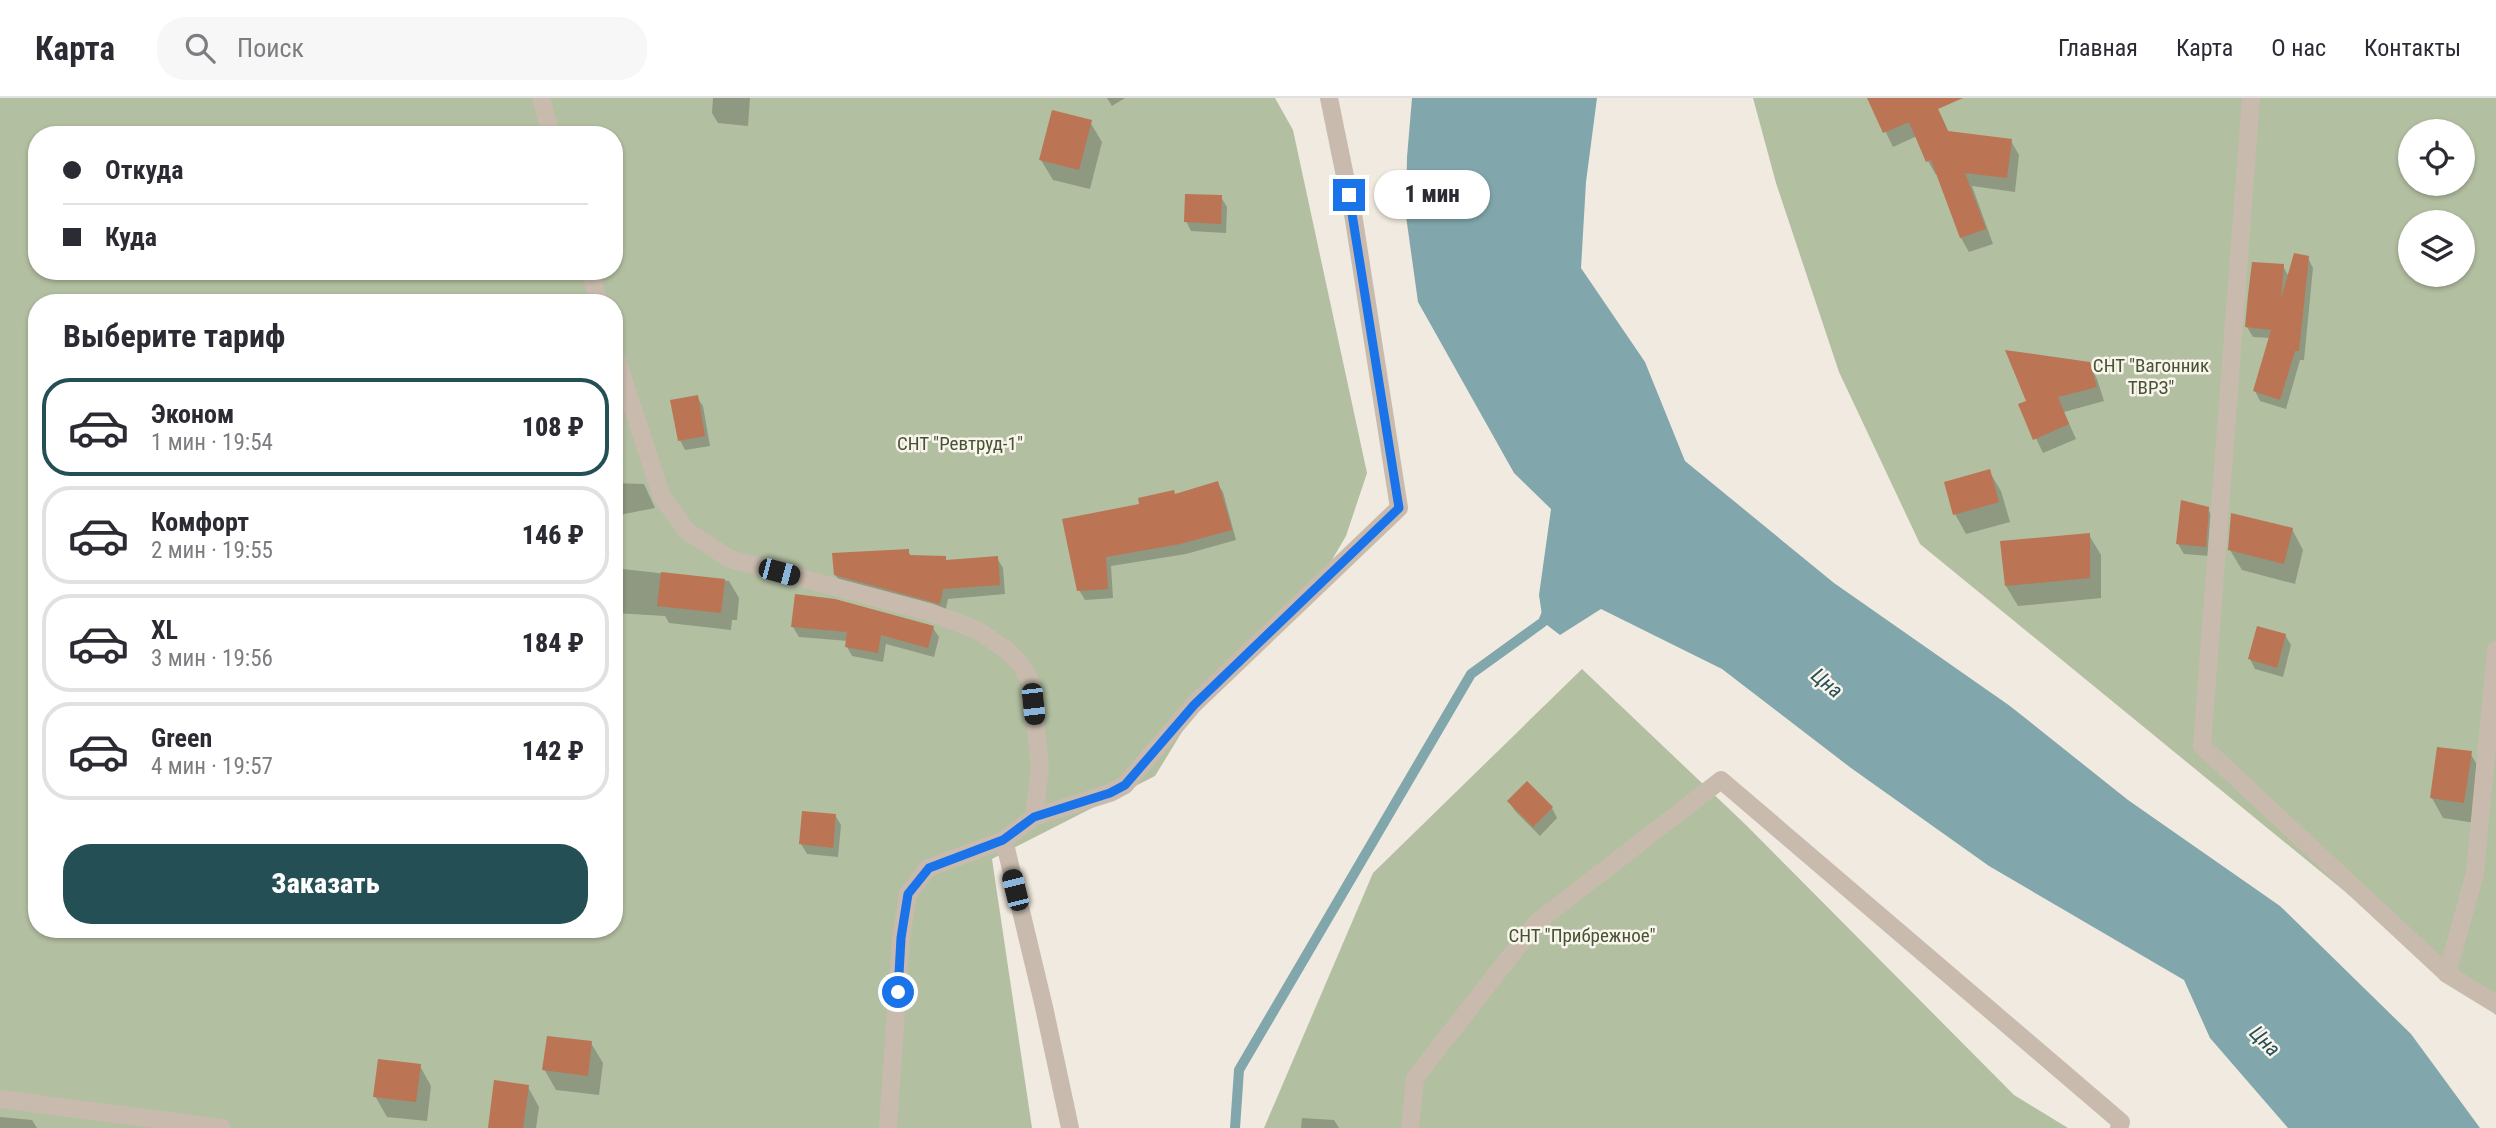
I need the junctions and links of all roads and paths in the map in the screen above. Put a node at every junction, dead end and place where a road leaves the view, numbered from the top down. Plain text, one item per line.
1 (541, 98) edge
2 (1329, 98) edge
3 (2251, 98) edge
4 (549, 126) edge
5 (623, 378) edge
6 (2496, 650) edge
7 (1034, 817) junction
8 (1003, 840) junction
9 (2447, 974) junction
10 (2496, 1004) edge
11 (0, 1099) edge
12 (222, 1128) edge
13 (888, 1128) edge
14 (1070, 1128) edge
15 (1410, 1128) edge
16 (2119, 1128) edge

1 - 4 street
2 - 7 street
3 - 9 street
5 - 7 street
6 - 9 street
7 - 8 street
8 - 13 street
8 - 14 street
9 - 10 street
11 - 12 street
15 - 16 street

